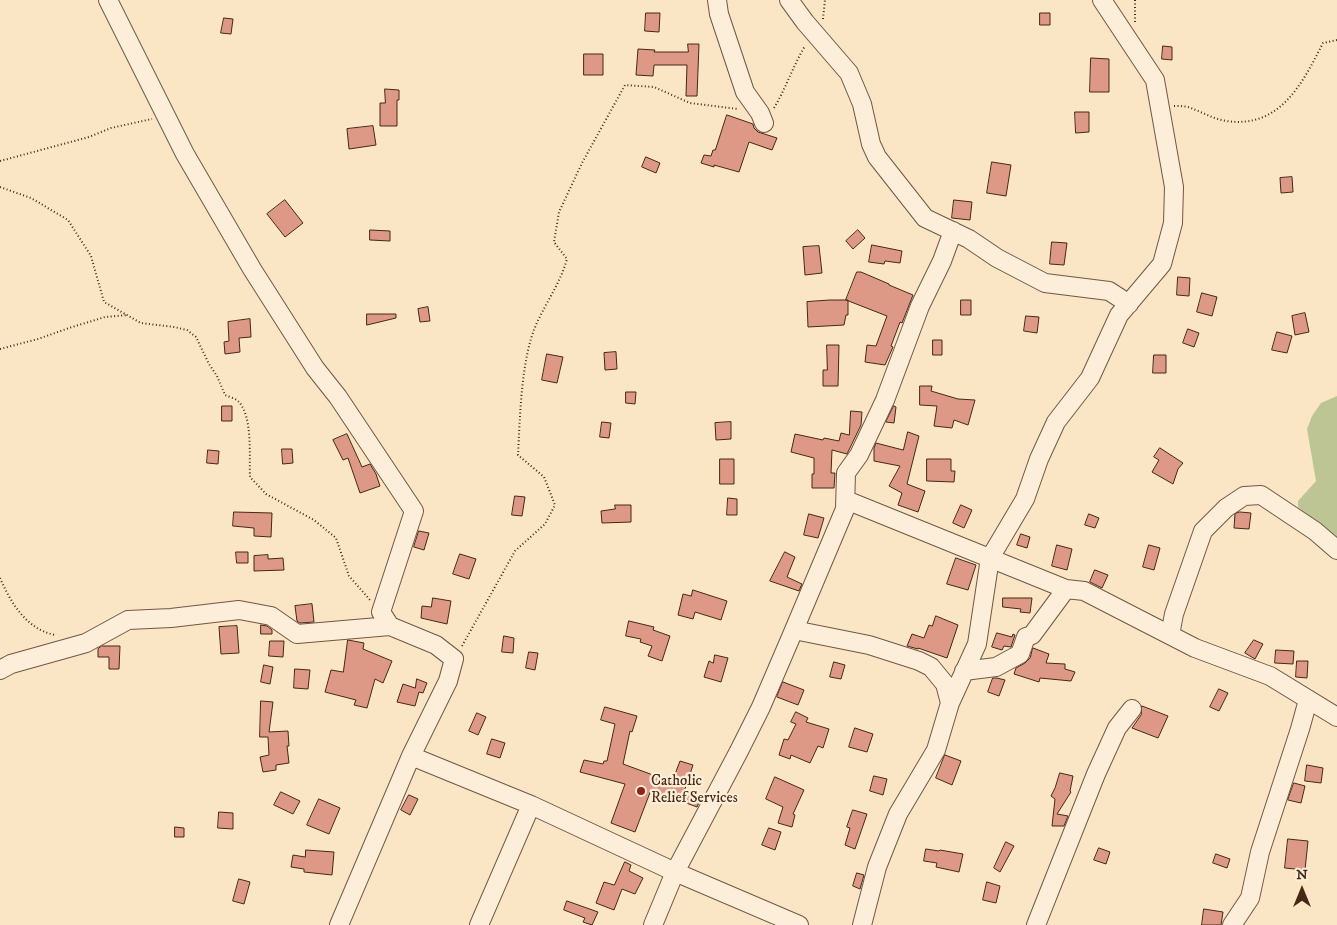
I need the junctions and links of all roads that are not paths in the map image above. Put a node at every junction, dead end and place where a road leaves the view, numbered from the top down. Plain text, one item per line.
1 (108, 0) edge
2 (717, 0) edge
3 (789, 0) edge
4 (1102, 0) edge
5 (762, 118) road end
6 (953, 231) junction
7 (1129, 304) junction
8 (846, 500) junction
9 (1337, 550) edge
10 (990, 558) junction
11 (1066, 589) junction
12 (386, 619) junction
13 (794, 630) junction
14 (1170, 635) junction
15 (0, 670) edge
16 (964, 671) junction
17 (1308, 700) junction
18 (950, 703) junction
19 (1132, 709) dead end
20 (1337, 717) edge
21 (411, 756) junction
22 (532, 805) junction
23 (675, 872) junction
24 (339, 925) edge
25 (479, 925) edge
26 (653, 925) edge
27 (799, 925) edge
28 (862, 925) edge
29 (1036, 925) edge
30 (1232, 925) edge

1 - 12 street
2 - 5 street
3 - 6 street
4 - 7 street
6 - 7 street
6 - 8 street
7 - 10 street
8 - 10 street
8 - 13 street
9 - 14 street
10 - 11 street
10 - 16 street
11 - 14 street
11 - 16 street
12 - 15 street
12 - 21 street
13 - 18 street
13 - 23 street
14 - 17 street
16 - 18 street
17 - 20 street
17 - 30 street
18 - 28 street
19 - 29 street
21 - 22 street
21 - 24 street
22 - 23 street
22 - 25 street
23 - 26 street
23 - 27 street

